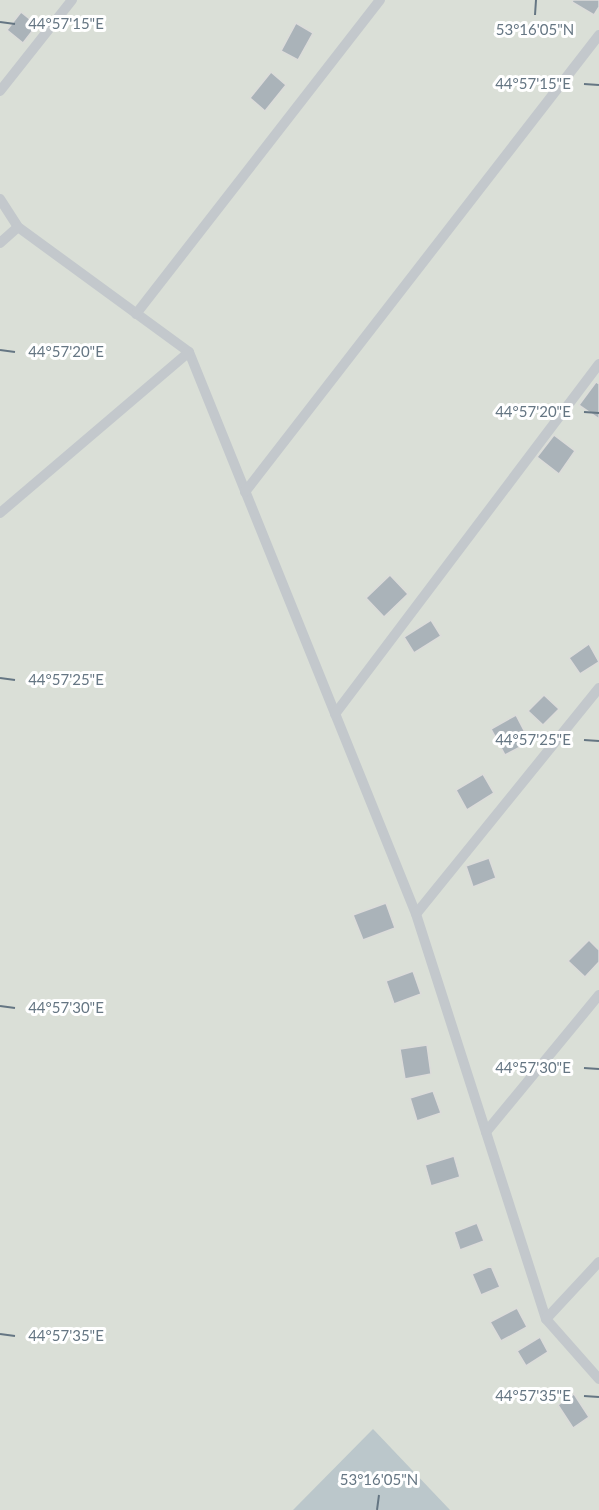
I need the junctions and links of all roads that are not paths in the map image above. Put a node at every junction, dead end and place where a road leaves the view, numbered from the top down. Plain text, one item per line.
1 (72, 0) edge
2 (380, 0) edge
3 (599, 35) edge
4 (0, 91) edge
5 (0, 199) edge
6 (18, 227) junction
7 (0, 243) edge
8 (136, 314) junction
9 (189, 352) junction
10 (599, 364) edge
11 (245, 492) junction
12 (0, 513) edge
13 (599, 688) edge
14 (335, 714) junction
15 (416, 914) junction
16 (599, 995) edge
17 (486, 1132) junction
18 (599, 1262) edge
19 (546, 1319) junction
20 (599, 1378) edge

1 - 4 lane
2 - 8 lane
3 - 11 lane
5 - 6 lane
6 - 7 lane
6 - 8 lane
8 - 9 lane
9 - 11 lane
9 - 12 lane
10 - 14 lane
11 - 14 lane
13 - 15 lane
14 - 15 lane
15 - 17 lane
16 - 17 lane
17 - 19 lane
18 - 19 lane
19 - 20 lane

